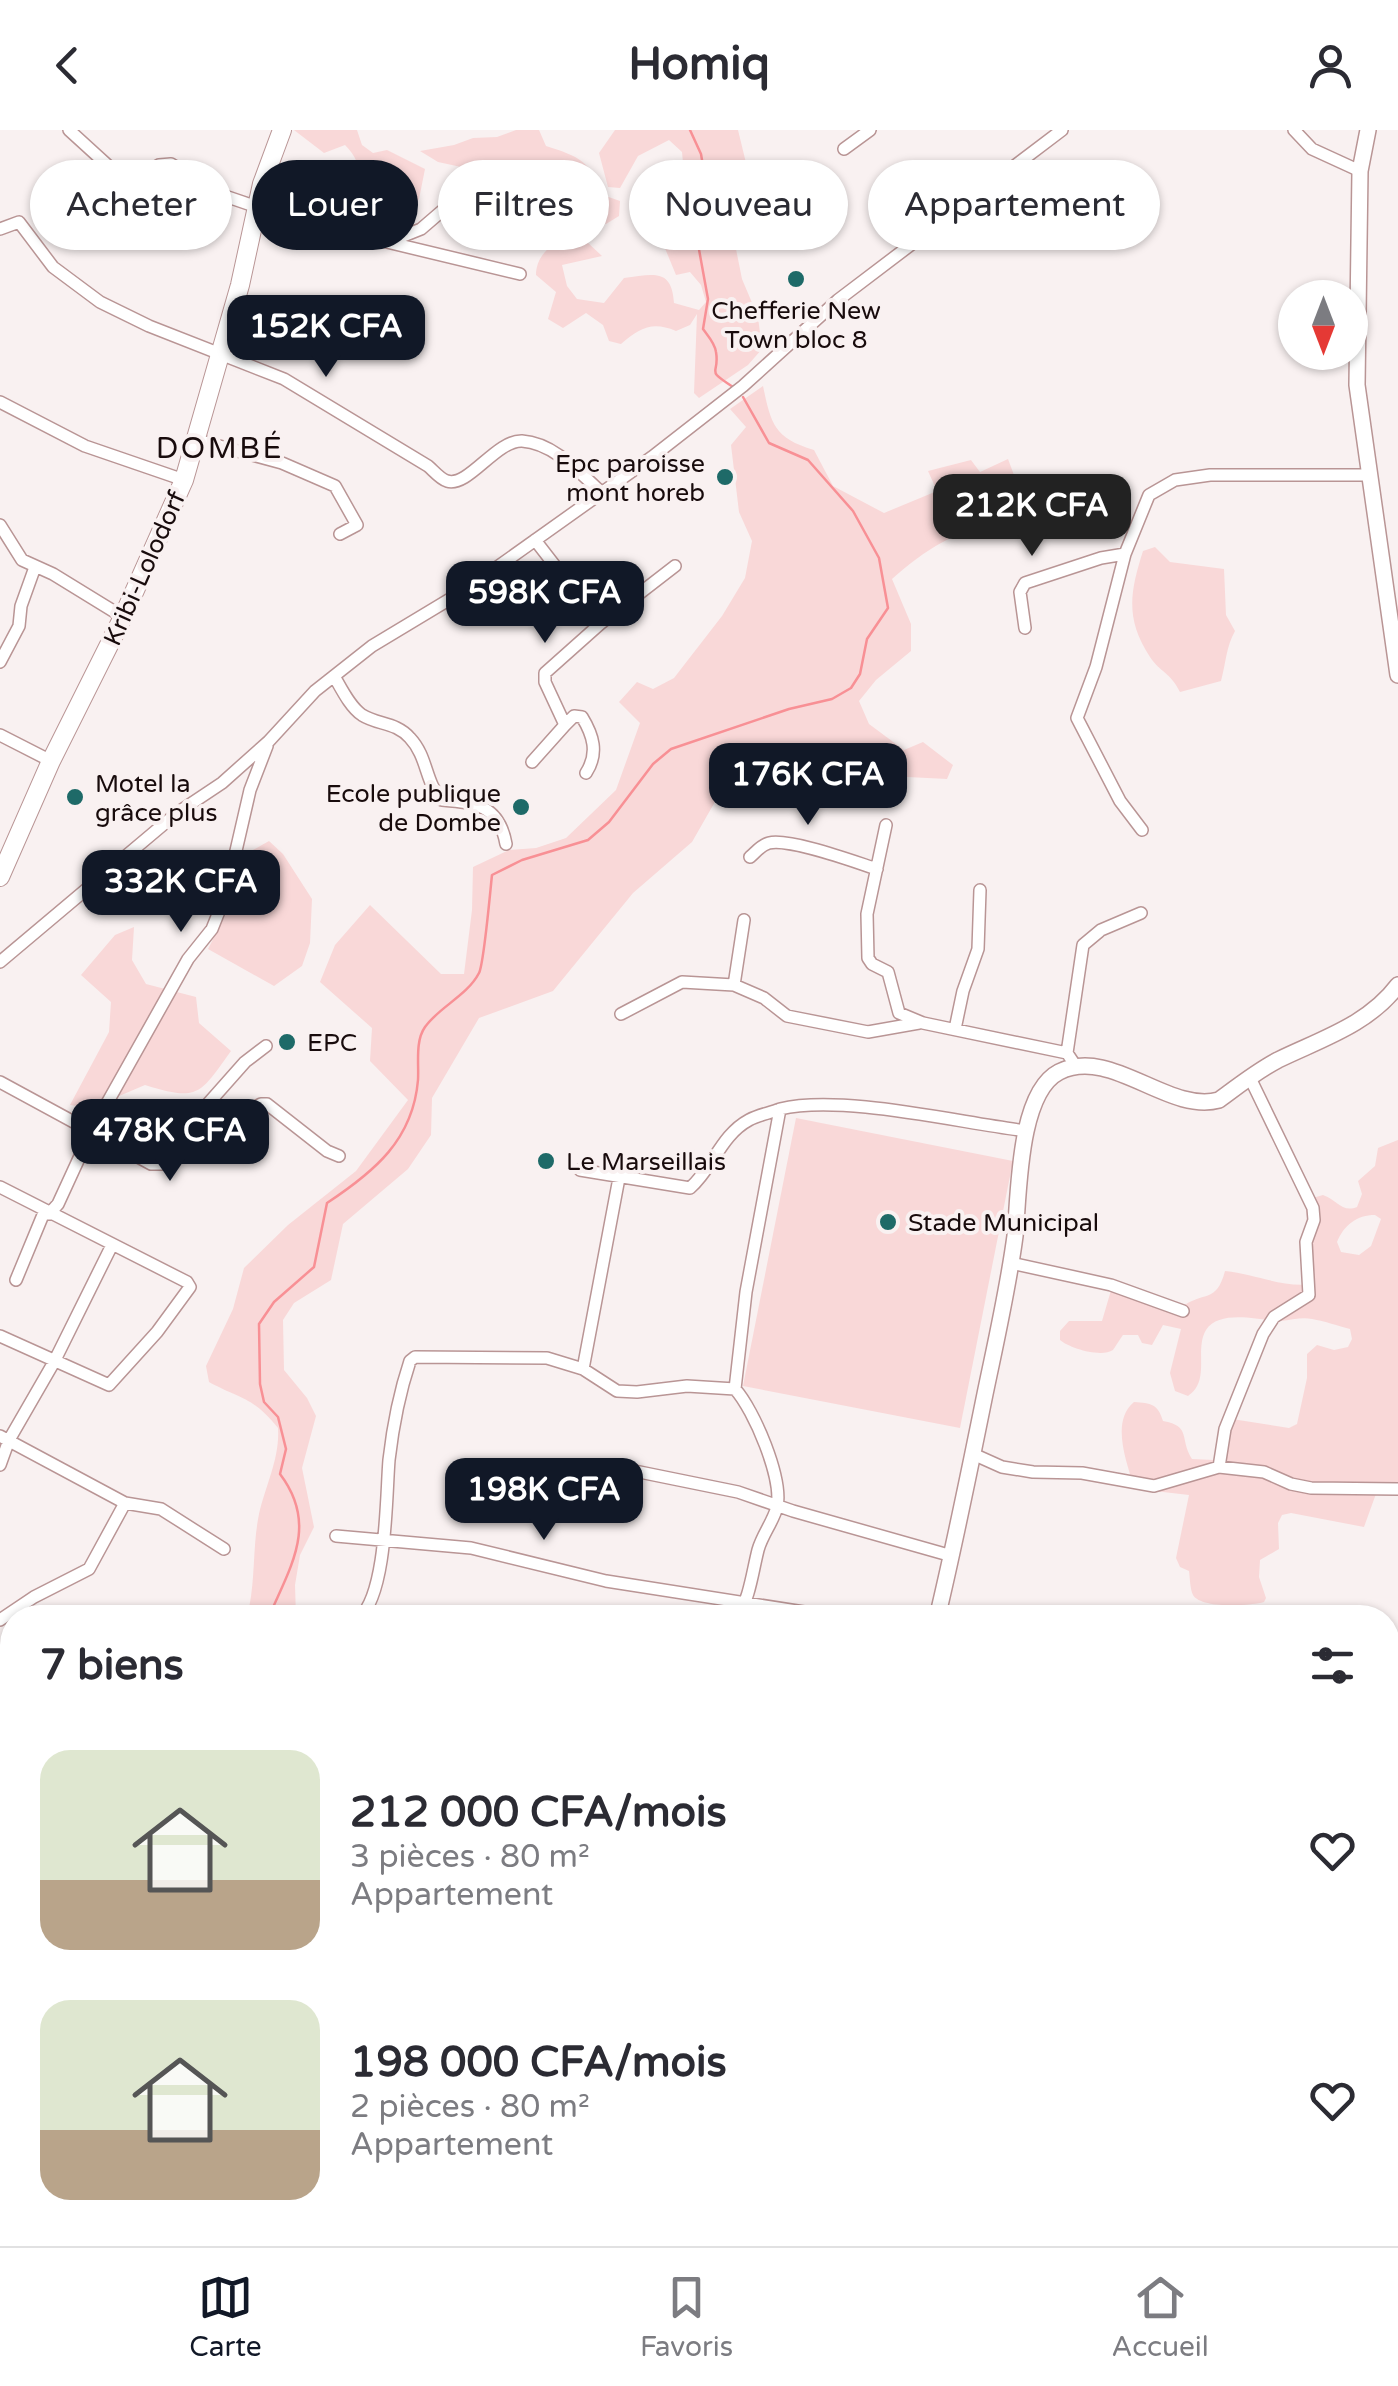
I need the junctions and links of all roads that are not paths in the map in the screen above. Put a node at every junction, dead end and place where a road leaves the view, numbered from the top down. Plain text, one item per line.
1 (69, 130) edge
2 (282, 130) edge
3 (870, 130) edge
4 (1062, 130) edge
5 (1294, 130) edge
6 (1368, 130) edge
7 (844, 150) dead end
8 (272, 160) edge
9 (1360, 171) junction
10 (252, 199) edge
11 (438, 215) edge
12 (0, 229) edge
13 (252, 229) edge
14 (418, 230) edge
15 (418, 249) edge
16 (520, 274) dead end
17 (222, 353) junction
18 (0, 402) edge
19 (196, 440) junction
20 (1368, 475) junction
21 (184, 480) junction
22 (602, 493) junction
23 (0, 525) edge
24 (340, 534) dead end
25 (535, 540) junction
26 (1125, 554) junction
27 (35, 566) junction
28 (675, 566) dead end
29 (1391, 566) edge
30 (123, 618) junction
31 (600, 624) junction
32 (1025, 628) dead end
33 (0, 662) edge
34 (334, 676) junction
35 (1398, 676) edge
36 (565, 725) junction
37 (0, 735) edge
38 (269, 741) junction
39 (52, 761) junction
40 (532, 762) dead end
41 (586, 773) dead end
42 (886, 825) dead end
43 (1142, 830) dead end
44 (506, 844) dead end
45 (750, 858) dead end
46 (878, 869) junction
47 (0, 877) edge
48 (980, 890) dead end
49 (1142, 913) dead end
50 (744, 920) dead end
51 (0, 945) edge
52 (20, 946) junction
53 (0, 962) edge
54 (734, 985) junction
55 (1398, 985) edge
56 (621, 1014) dead end
57 (924, 1022) junction
58 (955, 1029) junction
59 (266, 1046) dead end
60 (1071, 1059) junction
61 (1250, 1078) junction
62 (0, 1082) edge
63 (780, 1109) junction
64 (190, 1124) junction
65 (92, 1130) junction
66 (1027, 1131) junction
67 (339, 1156) dead end
68 (580, 1170) dead end
69 (618, 1178) junction
70 (0, 1186) edge
71 (47, 1212) junction
72 (112, 1246) junction
73 (1012, 1263) junction
74 (16, 1280) dead end
75 (1184, 1311) dead end
76 (0, 1336) edge
77 (54, 1362) junction
78 (583, 1370) junction
79 (736, 1388) junction
80 (4, 1438) edge
81 (973, 1454) junction
82 (0, 1466) edge
83 (1219, 1467) junction
84 (547, 1481) dead end
85 (1398, 1489) edge
86 (125, 1502) junction
87 (778, 1505) junction
88 (336, 1536) dead end
89 (384, 1540) junction
90 (224, 1549) dead end
91 (952, 1556) junction
92 (748, 1601) junction
93 (22, 1605) edge
94 (369, 1605) edge
95 (745, 1605) edge
96 (770, 1605) edge
97 (941, 1605) edge

1 - 10 street
2 - 8 main road, Kribi-Lolodorf
3 - 7 street
4 - 22 street
5 - 9 street
6 - 9 street
9 - 20 street
11 - 14 street
12 - 17 street
13 - 17 main road, Kribi-Lolodorf
15 - 16 street
17 - 19 main road, Kribi-Lolodorf
17 - 22 street
18 - 21 street
19 - 21 main road, Kribi-Lolodorf
19 - 24 street
20 - 26 street
20 - 29 street
21 - 30 main road, Kribi-Lolodorf
22 - 25 street
23 - 27 street
25 - 31 street
25 - 34 street
26 - 32 street
26 - 43 street
27 - 30 street
27 - 33 street
28 - 31 street
29 - 35 street
30 - 39 main road, Kribi-Lolodorf
31 - 36 street
34 - 38 street
34 - 44 street
36 - 40 street
36 - 41 street
37 - 39 street
38 - 52 street
38 - 65 street
39 - 47 main road, Kribi-Lolodorf
42 - 46 street
45 - 46 street
46 - 57 street
48 - 58 street
49 - 60 street
50 - 54 street
51 - 52 street
52 - 53 street
54 - 56 street
54 - 57 street
55 - 61 street
57 - 58 street
58 - 60 street
59 - 64 street
60 - 61 street
60 - 66 street
61 - 83 street
62 - 65 street
63 - 66 street
63 - 69 street
63 - 79 street
64 - 65 street
64 - 67 street
65 - 71 street
66 - 73 street
68 - 69 street
69 - 78 street
70 - 71 street
71 - 72 street
71 - 74 street
72 - 77 street
72 - 77 street
73 - 75 street
73 - 81 street
76 - 77 street
77 - 80 street
78 - 79 street
78 - 89 street
79 - 87 street
80 - 82 street
80 - 86 street
81 - 83 street
81 - 91 street
83 - 85 street
84 - 87 street
86 - 90 street
86 - 93 street
87 - 91 street
87 - 92 street
88 - 89 street
89 - 92 street
89 - 94 street
91 - 97 street
92 - 95 street
92 - 96 street

